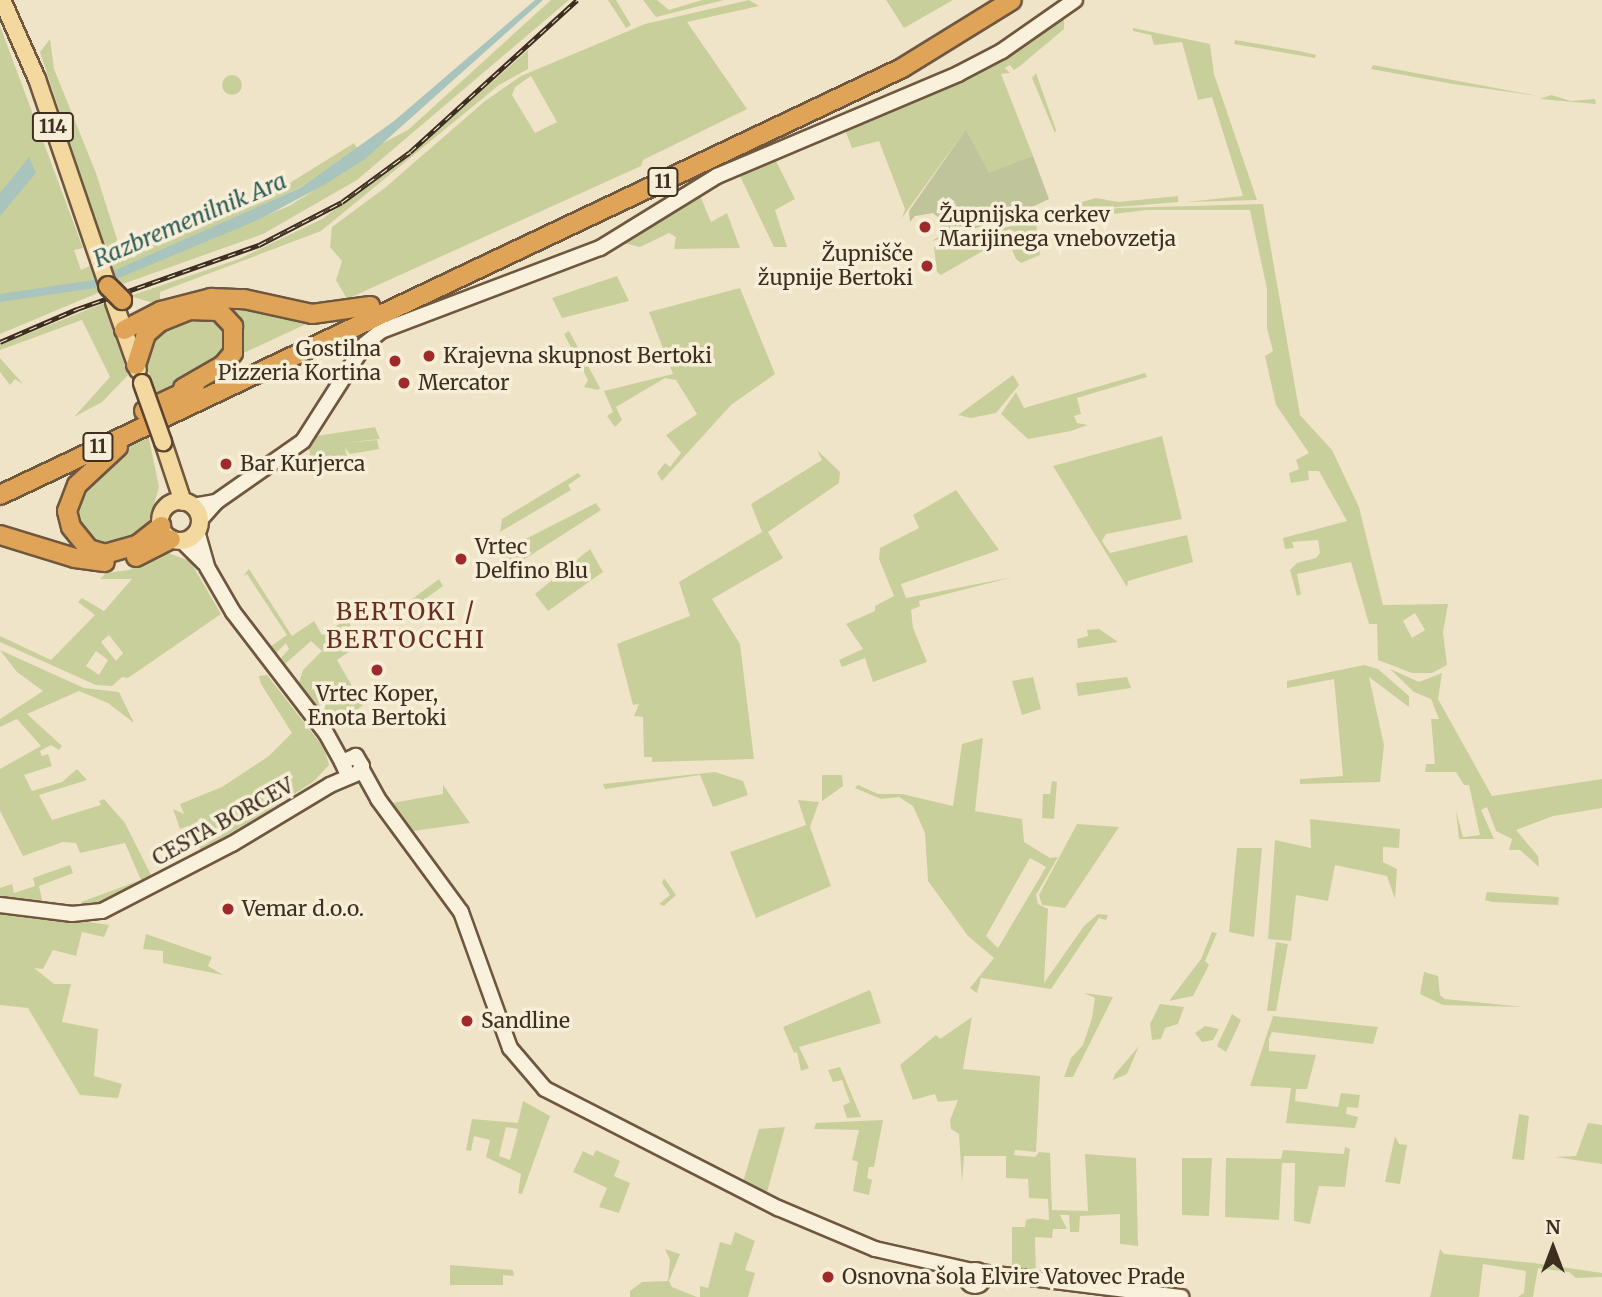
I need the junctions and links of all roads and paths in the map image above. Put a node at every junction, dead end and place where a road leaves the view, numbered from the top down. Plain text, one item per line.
1 (2, 0) edge
2 (992, 0) edge
3 (1012, 0) edge
4 (1075, 0) edge
5 (115, 296) junction
6 (370, 306) junction
7 (161, 311) junction
8 (151, 328) junction
9 (124, 330) junction
10 (136, 365) junction
11 (174, 397) junction
12 (196, 399) junction
13 (0, 482) edge
14 (0, 495) edge
15 (188, 513) junction
16 (0, 535) edge
17 (171, 536) junction
18 (207, 567) junction
19 (349, 767) junction
20 (0, 905) edge
21 (975, 1283) edge
22 (1181, 1297) edge

1 - 5 main road, 114
2 - 6 highway, 11
3 - 12 highway, 11
4 - 15 street
5 - 7 highway
5 - 9 main road, 114
6 - 7 highway
6 - 11 highway, 11
7 - 9 highway
8 - 9 highway
8 - 10 highway
8 - 11 highway
9 - 10 main road, 114
10 - 15 main road, 114, bridge
11 - 13 highway, 11
12 - 14 highway, 11
12 - 17 highway
15 - 17 main road
15 - 17 main road
15 - 18 street
16 - 17 highway
17 - 18 street
18 - 19 street
19 - 20 street, CESTA BORCEV
19 - 21 street
21 - 22 street

